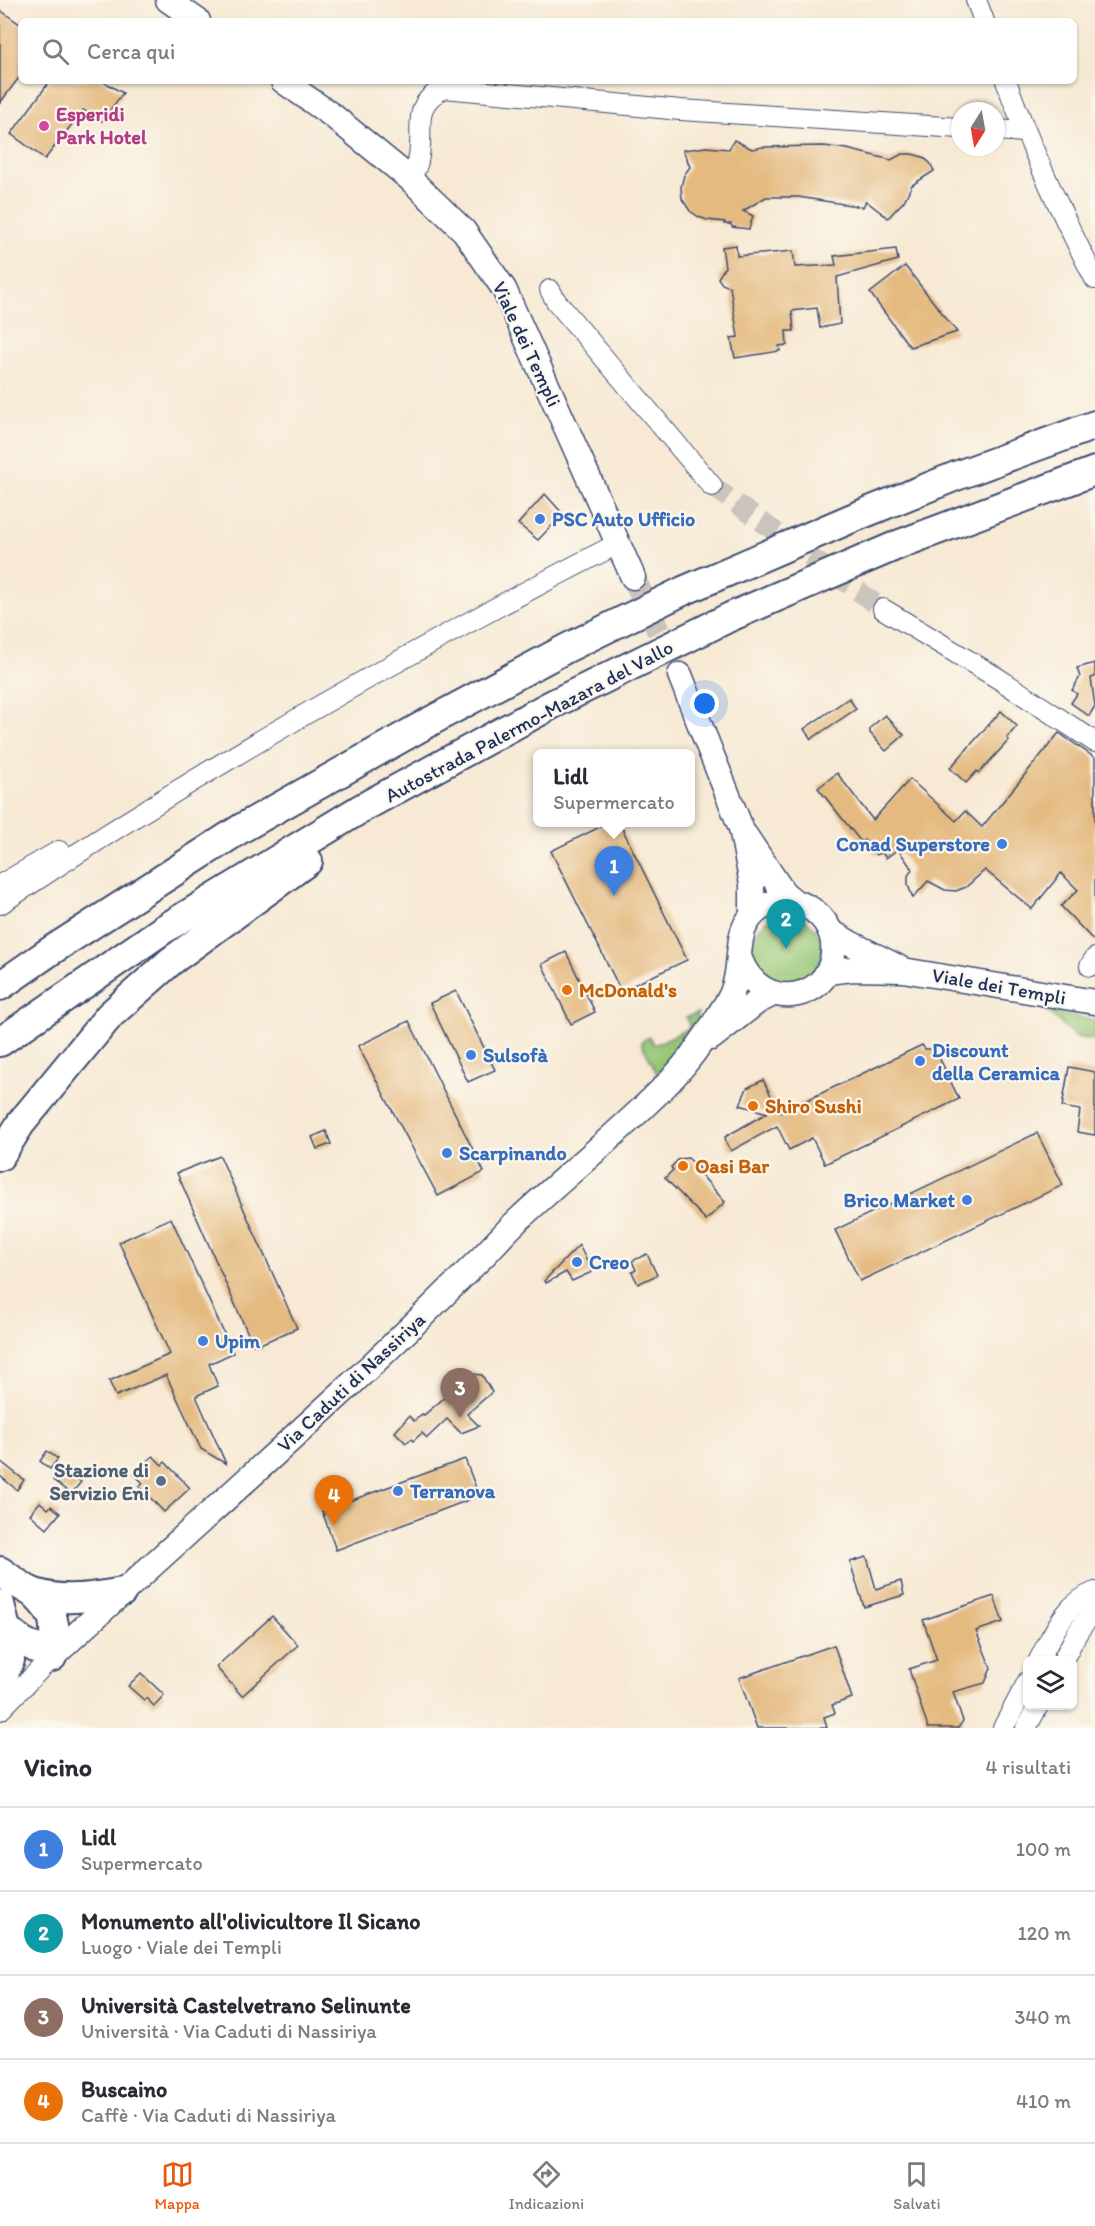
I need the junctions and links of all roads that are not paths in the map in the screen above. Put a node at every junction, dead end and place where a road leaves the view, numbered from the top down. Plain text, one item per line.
1 (168, 0) edge
2 (976, 0) edge
3 (194, 18) edge
4 (983, 18) edge
5 (288, 84) edge
6 (1007, 84) edge
7 (951, 127) edge
8 (1005, 131) edge
9 (1025, 132) junction
10 (410, 179) junction
11 (1095, 279) edge
12 (550, 290) dead end
13 (1095, 425) edge
14 (1095, 471) edge
15 (712, 486) tunnel mouth
16 (617, 544) junction
17 (633, 577) tunnel mouth
18 (883, 609) tunnel mouth
19 (680, 675) tunnel mouth
20 (551, 705) junction
21 (1095, 742) edge
22 (135, 815) junction
23 (741, 828) junction
24 (0, 885) edge
25 (795, 902) junction
26 (0, 904) edge
27 (752, 915) junction
28 (830, 931) junction
29 (740, 958) junction
30 (903, 970) junction
31 (827, 972) junction
32 (0, 986) edge
33 (773, 994) junction
34 (1095, 1002) edge
35 (0, 1042) edge
36 (698, 1049) junction
37 (0, 1155) edge
38 (0, 1571) edge
39 (32, 1592) junction
40 (122, 1592) junction
41 (1095, 1592) edge
42 (1095, 1613) edge
43 (3, 1617) edge
44 (1041, 1656) edge
45 (1065, 1656) edge
46 (52, 1658) junction
47 (0, 1683) edge
48 (1023, 1690) edge
49 (0, 1710) edge
50 (1036, 1710) edge
51 (1003, 1728) edge
52 (1026, 1728) edge

1 - 3 main road
2 - 4 street
5 - 10 main road, Viale dei Templi
6 - 9 street
7 - 10 street
8 - 9 street
9 - 11 street
10 - 16 main road, Viale dei Templi
12 - 15 street
13 - 32 highway
14 - 20 highway, Autostrada Palermo-Mazara del Vallo
16 - 17 main road, Viale dei Templi
16 - 22 street
18 - 21 street
19 - 23 main road
20 - 35 highway, Autostrada Palermo-Mazara del Vallo
20 - 37 highway
22 - 24 street
22 - 26 street
23 - 25 main road
23 - 27 main road
25 - 27 main road
25 - 28 main road
27 - 29 main road
28 - 30 main road
28 - 31 main road
29 - 33 main road
29 - 36 main road
30 - 31 main road
30 - 34 main road, Viale dei Templi
31 - 33 main road
33 - 36 main road
36 - 40 main road, Via Caduti di Nassiriya
38 - 39 highway
39 - 40 highway
39 - 46 highway
40 - 46 main road, Via Caduti di Nassiriya
41 - 44 street
42 - 45 street
43 - 46 highway
43 - 47 highway
46 - 49 street, Via Caduti di Nassiriya
48 - 51 street
50 - 52 street

